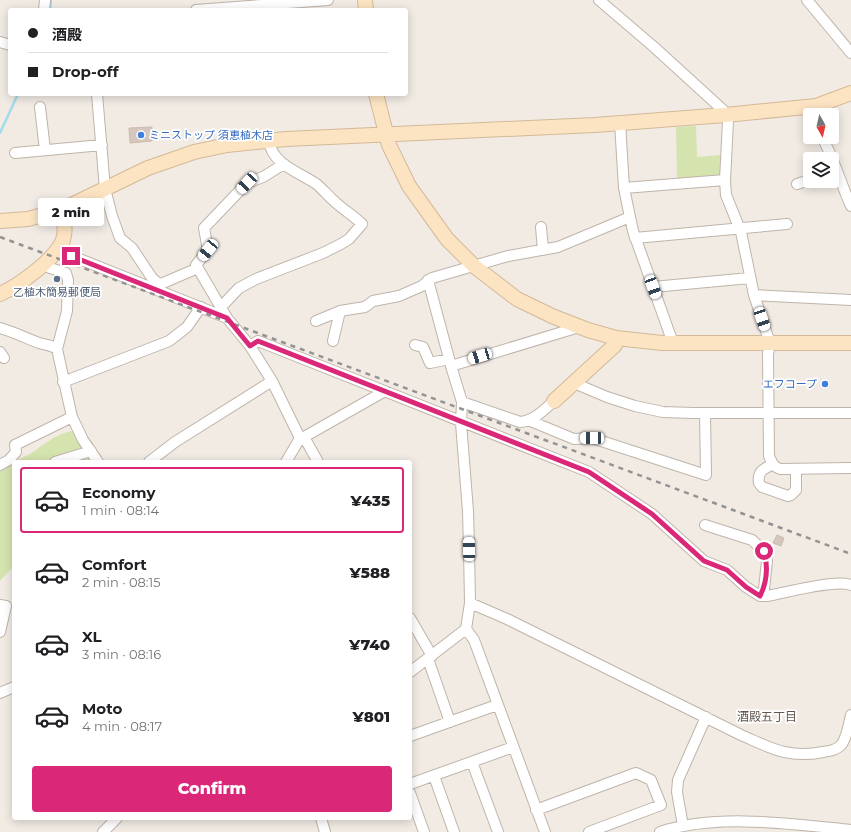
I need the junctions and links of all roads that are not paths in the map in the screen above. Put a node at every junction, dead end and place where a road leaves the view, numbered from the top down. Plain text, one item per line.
1 (328, 0) edge
2 (599, 0) edge
3 (807, 0) edge
4 (222, 8) edge
5 (851, 53) edge
6 (851, 92) edge
7 (97, 96) edge
8 (376, 96) edge
9 (40, 106) dead end
10 (822, 108) edge
11 (803, 112) edge
12 (725, 115) junction
13 (620, 123) junction
14 (386, 135) junction
15 (269, 140) junction
16 (102, 145) junction
17 (45, 150) junction
18 (15, 153) dead end
19 (284, 164) junction
20 (725, 180) junction
21 (803, 182) edge
22 (839, 183) edge
23 (797, 184) dead end
24 (624, 188) junction
25 (105, 189) junction
26 (851, 206) edge
27 (61, 210) junction
28 (630, 217) junction
29 (0, 221) edge
30 (787, 224) dead end
31 (541, 227) dead end
32 (740, 229) junction
33 (635, 238) junction
34 (57, 250) junction
35 (543, 250) junction
36 (44, 264) junction
37 (474, 266) junction
38 (198, 268) junction
39 (750, 278) junction
40 (428, 280) junction
41 (156, 286) junction
42 (653, 287) junction
43 (0, 294) edge
44 (754, 295) junction
45 (851, 300) edge
46 (201, 307) junction
47 (221, 307) junction
48 (340, 311) junction
49 (227, 318) junction
50 (316, 322) dead end
51 (580, 327) junction
52 (0, 328) edge
53 (616, 338) junction
54 (333, 341) dead end
55 (673, 343) junction
56 (770, 343) junction
57 (851, 343) edge
58 (415, 345) dead end
59 (250, 346) junction
60 (57, 349) junction
61 (450, 362) junction
62 (272, 381) junction
63 (63, 382) junction
64 (574, 383) junction
65 (385, 391) junction
66 (554, 401) joint
67 (462, 402) junction
68 (705, 413) junction
69 (769, 413) junction
70 (851, 413) edge
71 (72, 417) junction
72 (528, 420) junction
73 (461, 422) junction
74 (302, 438) junction
75 (91, 451) junction
76 (62, 460) edge
77 (97, 460) edge
78 (152, 460) edge
79 (287, 460) edge
80 (317, 460) edge
81 (8, 463) edge
82 (773, 464) junction
83 (851, 468) edge
84 (796, 469) junction
85 (705, 525) dead end
86 (851, 585) edge
87 (760, 596) junction
88 (470, 603) junction
89 (0, 605) edge
90 (412, 622) edge
91 (466, 629) junction
92 (0, 632) edge
93 (430, 658) junction
94 (412, 671) edge
95 (12, 688) edge
96 (0, 693) edge
97 (498, 705) junction
98 (851, 715) edge
99 (706, 717) junction
100 (450, 722) junction
101 (412, 735) edge
102 (513, 747) junction
103 (472, 762) junction
104 (434, 776) junction
105 (412, 783) edge
106 (412, 799) edge
107 (536, 810) junction
108 (115, 820) edge
109 (322, 820) edge
110 (683, 826) junction
111 (851, 830) edge
112 (103, 832) edge
113 (325, 832) edge
114 (424, 832) edge
115 (454, 832) edge
116 (498, 832) edge
117 (545, 832) edge
118 (589, 832) edge
119 (660, 832) edge

1 - 4 street
2 - 12 street
3 - 5 street
6 - 10 street
7 - 16 street
8 - 14 street
9 - 17 street
11 - 12 street
12 - 13 street
12 - 20 street
13 - 14 street
13 - 24 street
14 - 15 street
14 - 37 street
15 - 19 street
15 - 25 street
16 - 17 street
16 - 25 street
17 - 18 street
19 - 38 street
19 - 47 street
20 - 24 street
20 - 32 street
21 - 23 street
22 - 26 street
24 - 28 street
25 - 27 street
25 - 41 street
27 - 29 street
27 - 34 street
28 - 33 street
28 - 35 street
30 - 32 street
31 - 35 street
32 - 33 street
32 - 39 street
33 - 42 street
34 - 36 street
34 - 41 street
35 - 37 street
36 - 43 street
36 - 60 street
37 - 40 street
37 - 51 street
38 - 41 street
38 - 47 street
39 - 42 street
39 - 44 street
40 - 48 street
40 - 61 street
41 - 46 street
42 - 55 street
44 - 45 street
44 - 56 street
46 - 49 street
46 - 63 street
47 - 49 street
48 - 50 street
48 - 54 street
49 - 59 street
51 - 53 street
51 - 61 street
52 - 60 street
53 - 55 street
53 - 64 street
55 - 56 street
56 - 57 street
56 - 69 street
58 - 61 street
59 - 62 street
59 - 65 street
60 - 63 street
61 - 67 street
62 - 74 street
62 - 78 street
63 - 71 street
64 - 66 street
64 - 68 street
65 - 73 street
65 - 74 street
66 - 72 street
67 - 72 street
67 - 73 street
68 - 69 street
68 - 72 street
69 - 70 street
69 - 82 street
71 - 75 street
71 - 81 street
73 - 87 street
73 - 88 street
74 - 79 street
74 - 80 street
75 - 76 street
75 - 77 street
82 - 84 street
82 - 84 street
83 - 84 street
85 - 87 street
86 - 87 street
88 - 91 street
88 - 99 street
89 - 92 street
90 - 93 street
91 - 93 street
91 - 97 street
93 - 94 street
93 - 100 street
95 - 96 street
97 - 100 street
97 - 102 street
98 - 99 street
99 - 110 street
100 - 101 street
102 - 103 street
102 - 107 street
103 - 104 street
103 - 116 street
104 - 105 street
104 - 115 street
106 - 114 street
107 - 117 street
107 - 118 street
108 - 112 street
109 - 113 street
110 - 111 street
110 - 119 street

